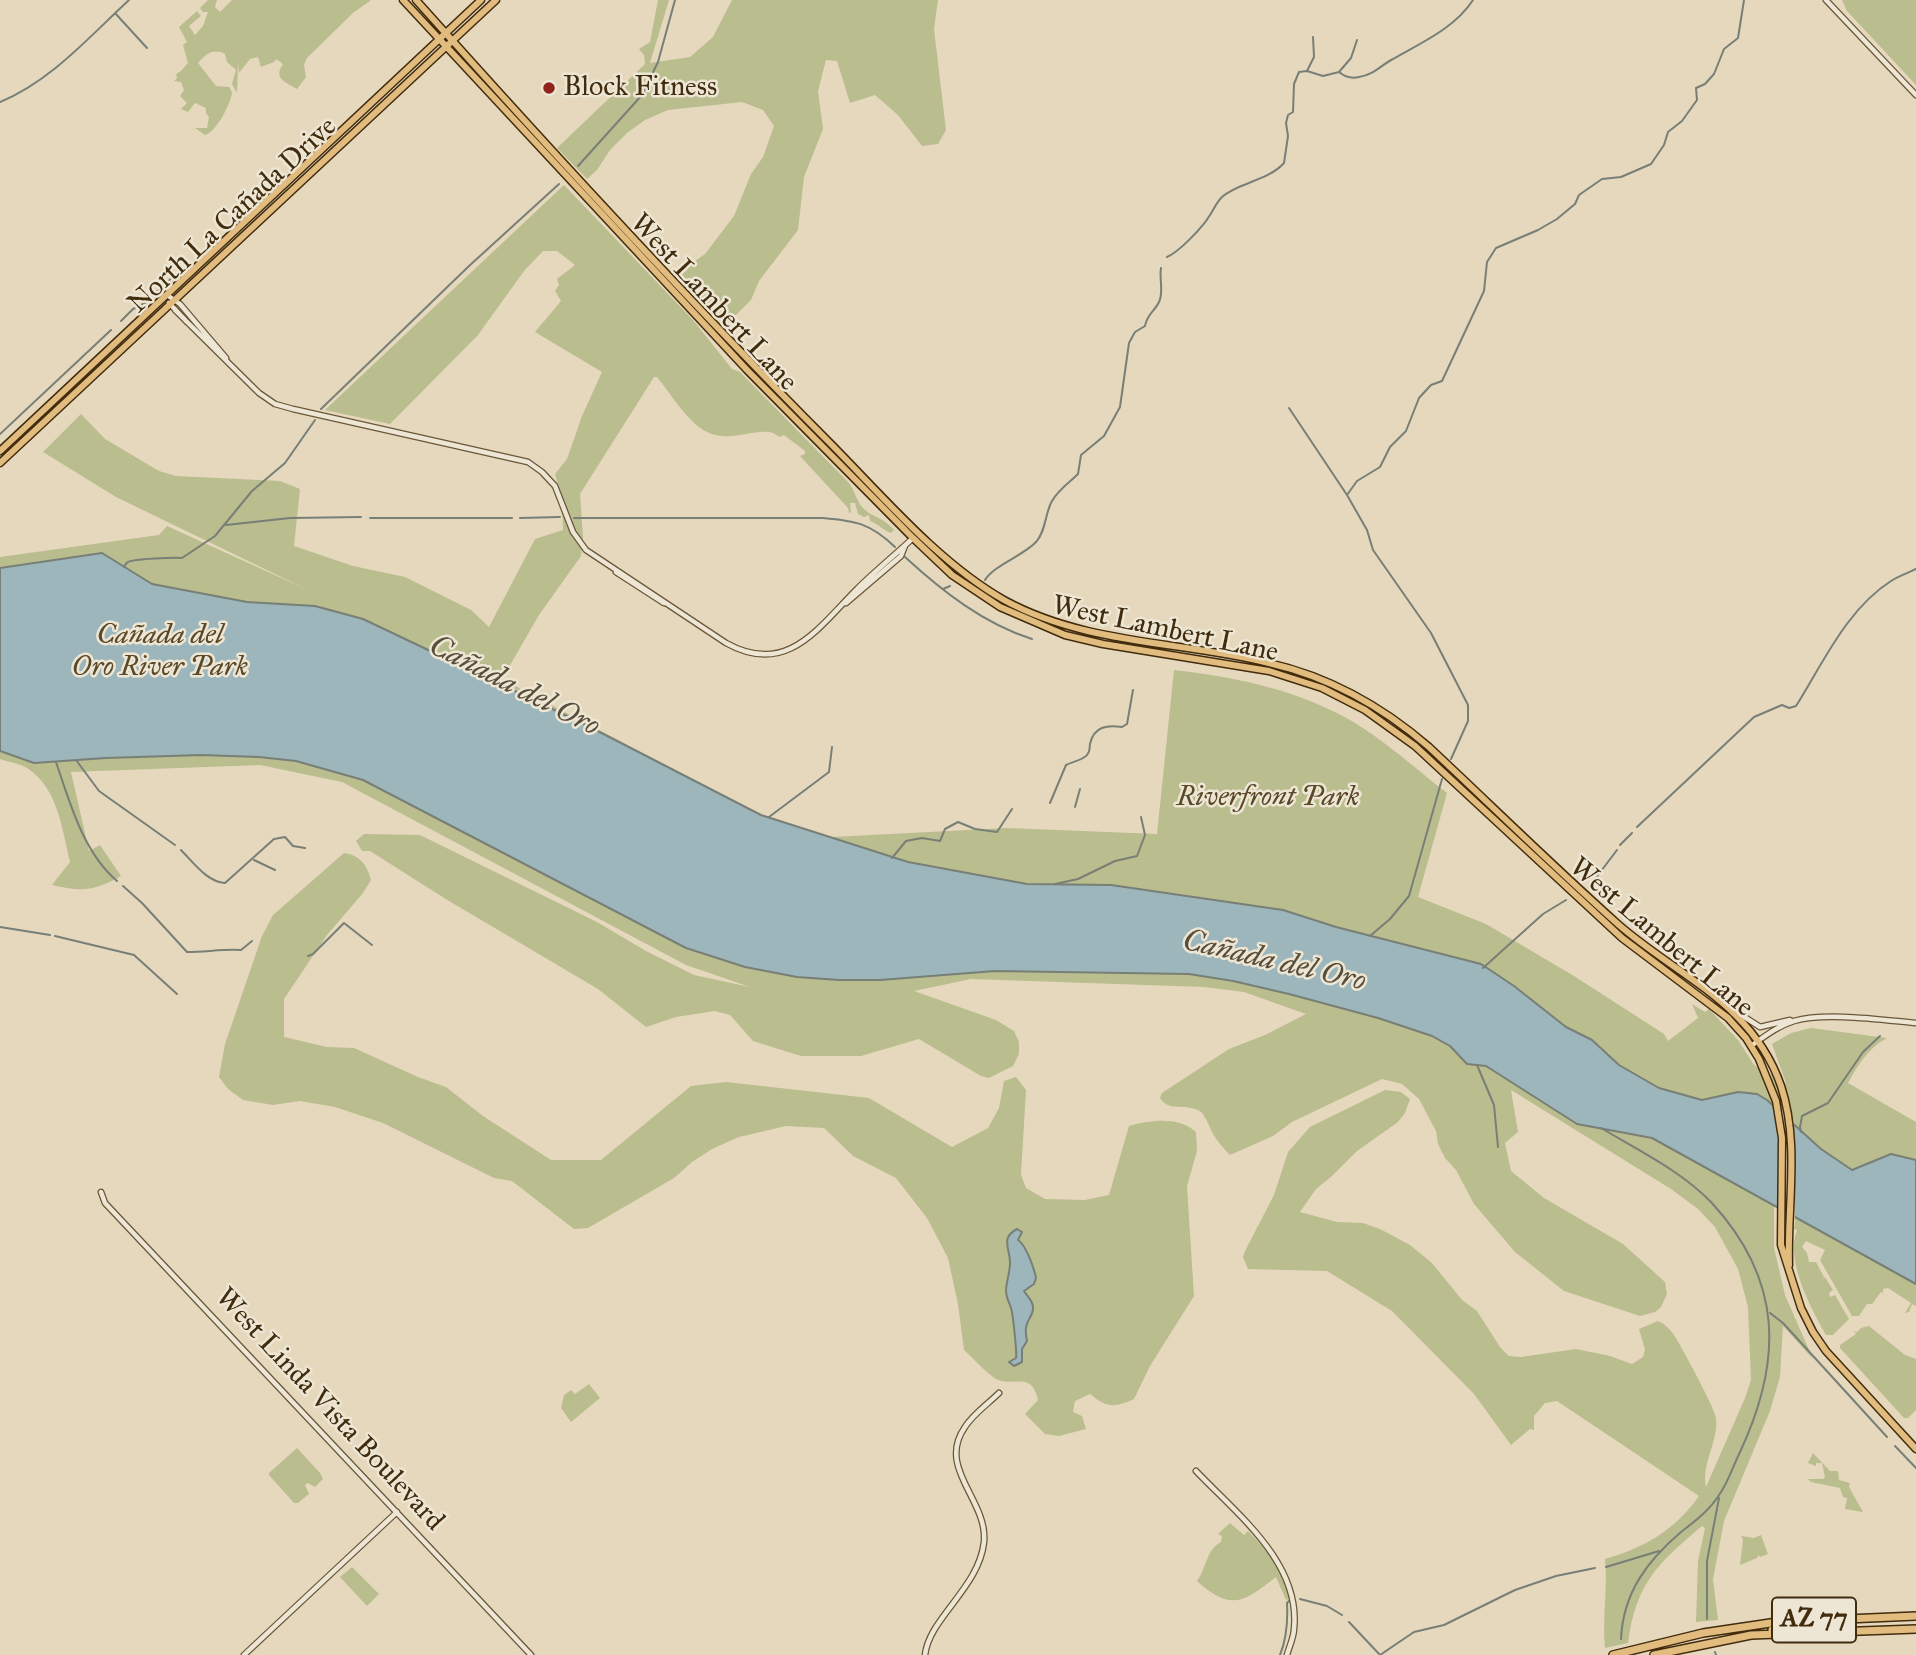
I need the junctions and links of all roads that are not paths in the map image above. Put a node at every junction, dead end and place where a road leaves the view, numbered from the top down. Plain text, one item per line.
1 (403, 0) edge
2 (416, 0) edge
3 (481, 0) edge
4 (496, 0) edge
5 (1826, 0) edge
6 (445, 34) junction
7 (439, 40) junction
8 (452, 41) junction
9 (446, 47) junction
10 (1916, 95) edge
11 (167, 295) junction
12 (174, 305) junction
13 (226, 359) junction
14 (0, 451) edge
15 (0, 463) edge
16 (919, 532) junction
17 (913, 538) junction
18 (1645, 956) junction
19 (1685, 974) junction
20 (1727, 1005) junction
21 (1798, 1020) junction
22 (1916, 1023) edge
23 (1758, 1041) junction
24 (1753, 1048) junction
25 (101, 1192) dead end
26 (1790, 1274) junction
27 (999, 1393) dead end
28 (1916, 1449) edge
29 (1196, 1471) dead end
30 (397, 1512) junction
31 (1916, 1616) edge
32 (1802, 1620) junction
33 (1916, 1629) edge
34 (1751, 1636) junction
35 (244, 1655) edge
36 (531, 1655) edge
37 (925, 1655) edge
38 (1287, 1655) edge
39 (1613, 1655) edge
40 (1654, 1655) edge

1 - 7 main road, West Lambert Lane
2 - 6 main road, West Lambert Lane
3 - 6 main road, North La Cañada Drive
4 - 8 main road, North La Cañada Drive
5 - 10 street
6 - 7 main road, North La Cañada Drive
6 - 8 main road, West Lambert Lane
7 - 9 main road, West Lambert Lane
7 - 11 main road, North La Cañada Drive
8 - 9 main road, North La Cañada Drive
8 - 16 main road, West Lambert Lane
9 - 12 main road, North La Cañada Drive
9 - 17 main road, West Lambert Lane
11 - 12 street
11 - 14 main road, North La Cañada Drive
12 - 13 street
12 - 13 street
12 - 15 main road, North La Cañada Drive
13 - 17 street
16 - 17 street
16 - 19 main road, West Lambert Lane
17 - 18 main road, West Lambert Lane
18 - 19 main road
18 - 24 main road, West Lambert Lane
19 - 20 main road, West Lambert Lane
20 - 21 street
20 - 23 main road, West Lambert Lane
21 - 22 street
21 - 23 street
23 - 24 street
23 - 26 main road, West Lambert Lane
24 - 26 main road, West Lambert Lane
25 - 30 street, West Linda Vista Boulevard
26 - 28 main road
27 - 37 street
29 - 38 street
30 - 35 street
30 - 36 street, West Linda Vista Boulevard
31 - 32 highway, AZ 77
32 - 34 highway
32 - 39 highway, AZ 77
33 - 34 highway, AZ 77
34 - 40 highway, AZ 77

